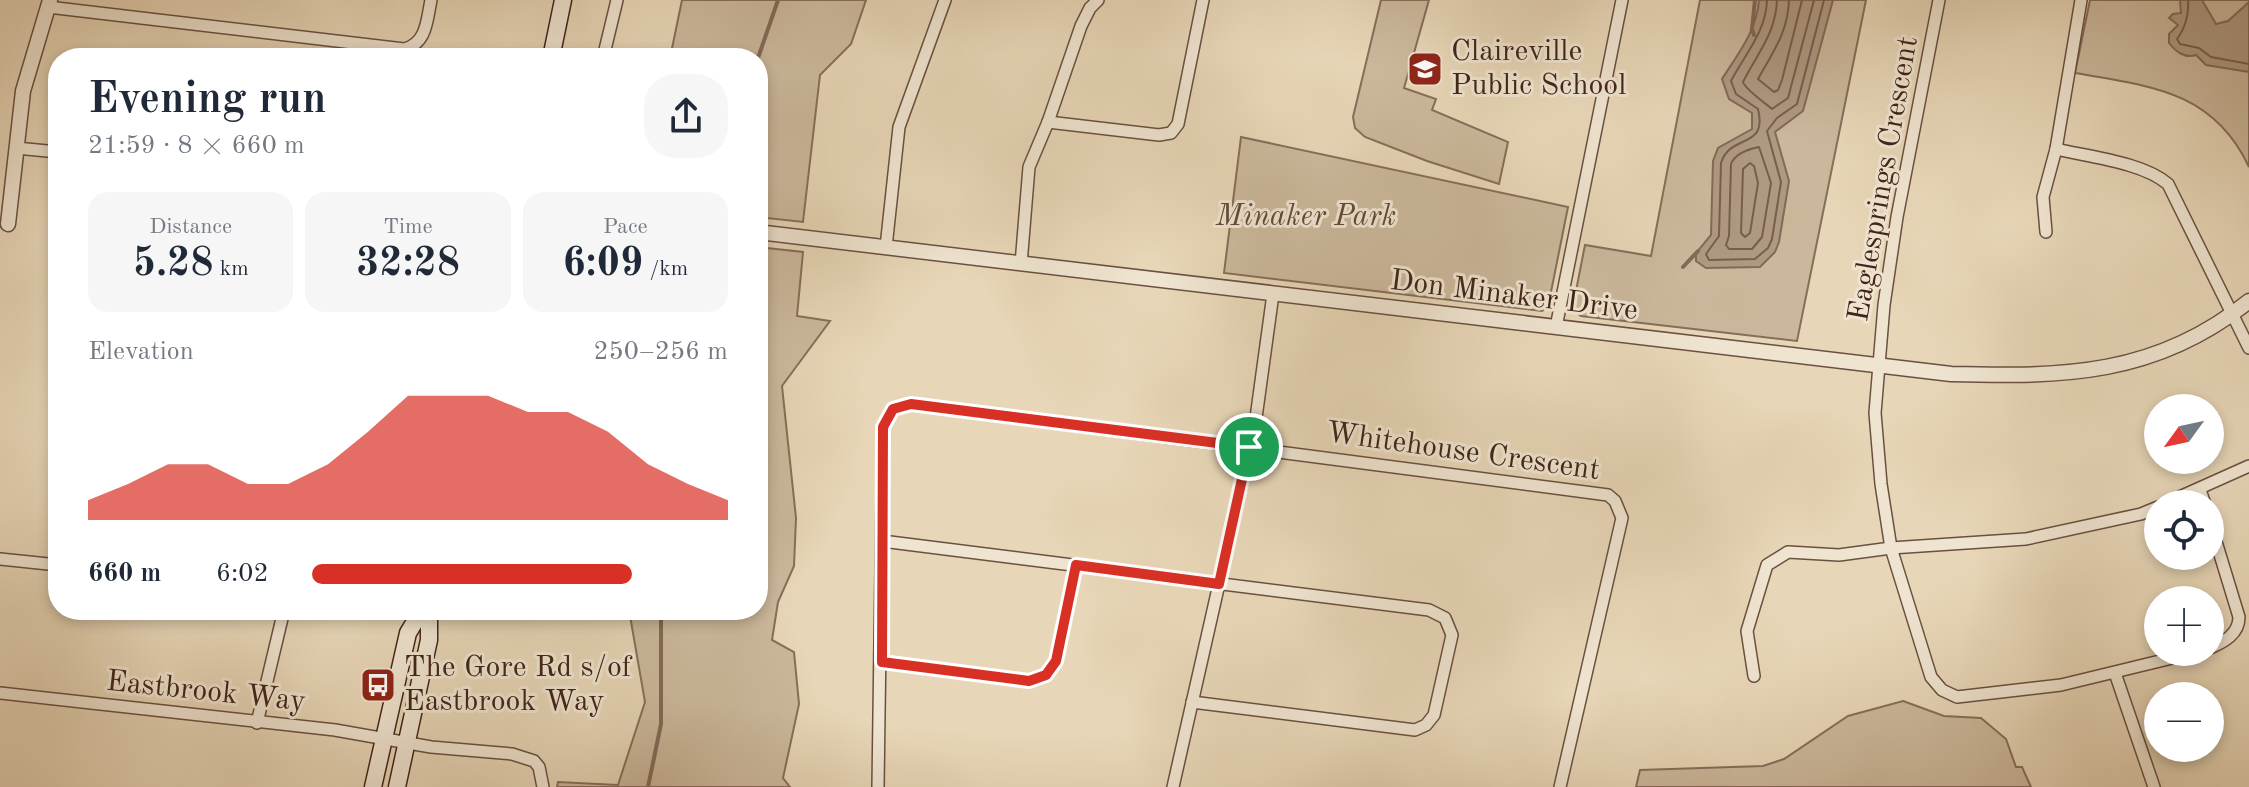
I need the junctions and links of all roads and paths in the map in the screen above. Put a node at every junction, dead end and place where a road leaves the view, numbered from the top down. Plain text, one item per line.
1 (431, 0) edge
2 (563, 0) edge
3 (617, 0) edge
4 (945, 0) edge
5 (1098, 0) edge
6 (1203, 0) edge
7 (1622, 0) edge
8 (1939, 0) edge
9 (2081, 0) edge
10 (49, 4) edge
11 (396, 48) edge
12 (406, 48) edge
13 (553, 48) edge
14 (605, 48) edge
15 (1048, 122) junction
16 (16, 148) junction
17 (2056, 149) junction
18 (48, 151) edge
19 (8, 224) dead end
20 (2046, 232) dead end
21 (768, 233) edge
22 (886, 247) junction
23 (1021, 264) junction
24 (1273, 294) junction
25 (2249, 301) edge
26 (2232, 315) junction
27 (1556, 327) junction
28 (2249, 348) edge
29 (1879, 365) junction
30 (1249, 447) junction
31 (2249, 466) edge
32 (2200, 490) edge
33 (2144, 512) edge
34 (882, 541) junction
35 (1891, 548) junction
36 (0, 559) edge
37 (48, 564) edge
38 (1076, 565) junction
39 (2224, 568) edge
40 (1219, 584) junction
41 (282, 620) edge
42 (416, 620) edge
43 (429, 620) edge
44 (2224, 640) edge
45 (882, 662) junction
46 (2144, 666) edge
47 (2115, 673) junction
48 (1754, 676) dead end
49 (0, 693) edge
50 (1192, 702) junction
51 (257, 723) junction
52 (384, 738) junction
53 (406, 743) junction
54 (373, 787) edge
55 (397, 787) edge
56 (543, 787) edge
57 (878, 787) edge
58 (1173, 787) edge
59 (1560, 787) edge
60 (2154, 787) edge

1 - 12 street
2 - 13 main road
3 - 14 street
4 - 22 street
5 - 15 street
6 - 15 street
7 - 27 street
8 - 29 street, Eaglesprings Crescent
9 - 17 street
10 - 11 street
10 - 16 street
15 - 23 street
16 - 18 street
16 - 19 street
17 - 20 street
17 - 26 street
21 - 22 street, Don Minaker Drive
22 - 23 street, Don Minaker Drive
23 - 24 street, Don Minaker Drive
24 - 27 street, Don Minaker Drive
24 - 30 street
25 - 26 street, Don Minaker Drive
26 - 28 street
26 - 29 street, Don Minaker Drive
27 - 29 street, Don Minaker Drive
29 - 35 street, Eaglesprings Crescent
30 - 34 street
30 - 40 street
30 - 59 street, Whitehouse Crescent
31 - 32 street
33 - 35 street
34 - 38 street
34 - 45 street
35 - 47 street, Eaglesprings Crescent
35 - 48 street
36 - 37 street
38 - 40 street
38 - 45 street
39 - 44 street
40 - 50 street
40 - 50 street
41 - 51 street
42 - 52 main road
43 - 53 main road
45 - 57 street
46 - 47 street, Eaglesprings Crescent
47 - 60 street
49 - 51 street, Eastbrook Way
50 - 58 street
51 - 52 street, Eastbrook Way
52 - 53 street, Eastbrook Way
52 - 54 main road
53 - 55 main road
53 - 56 street, Eastbrook Way

